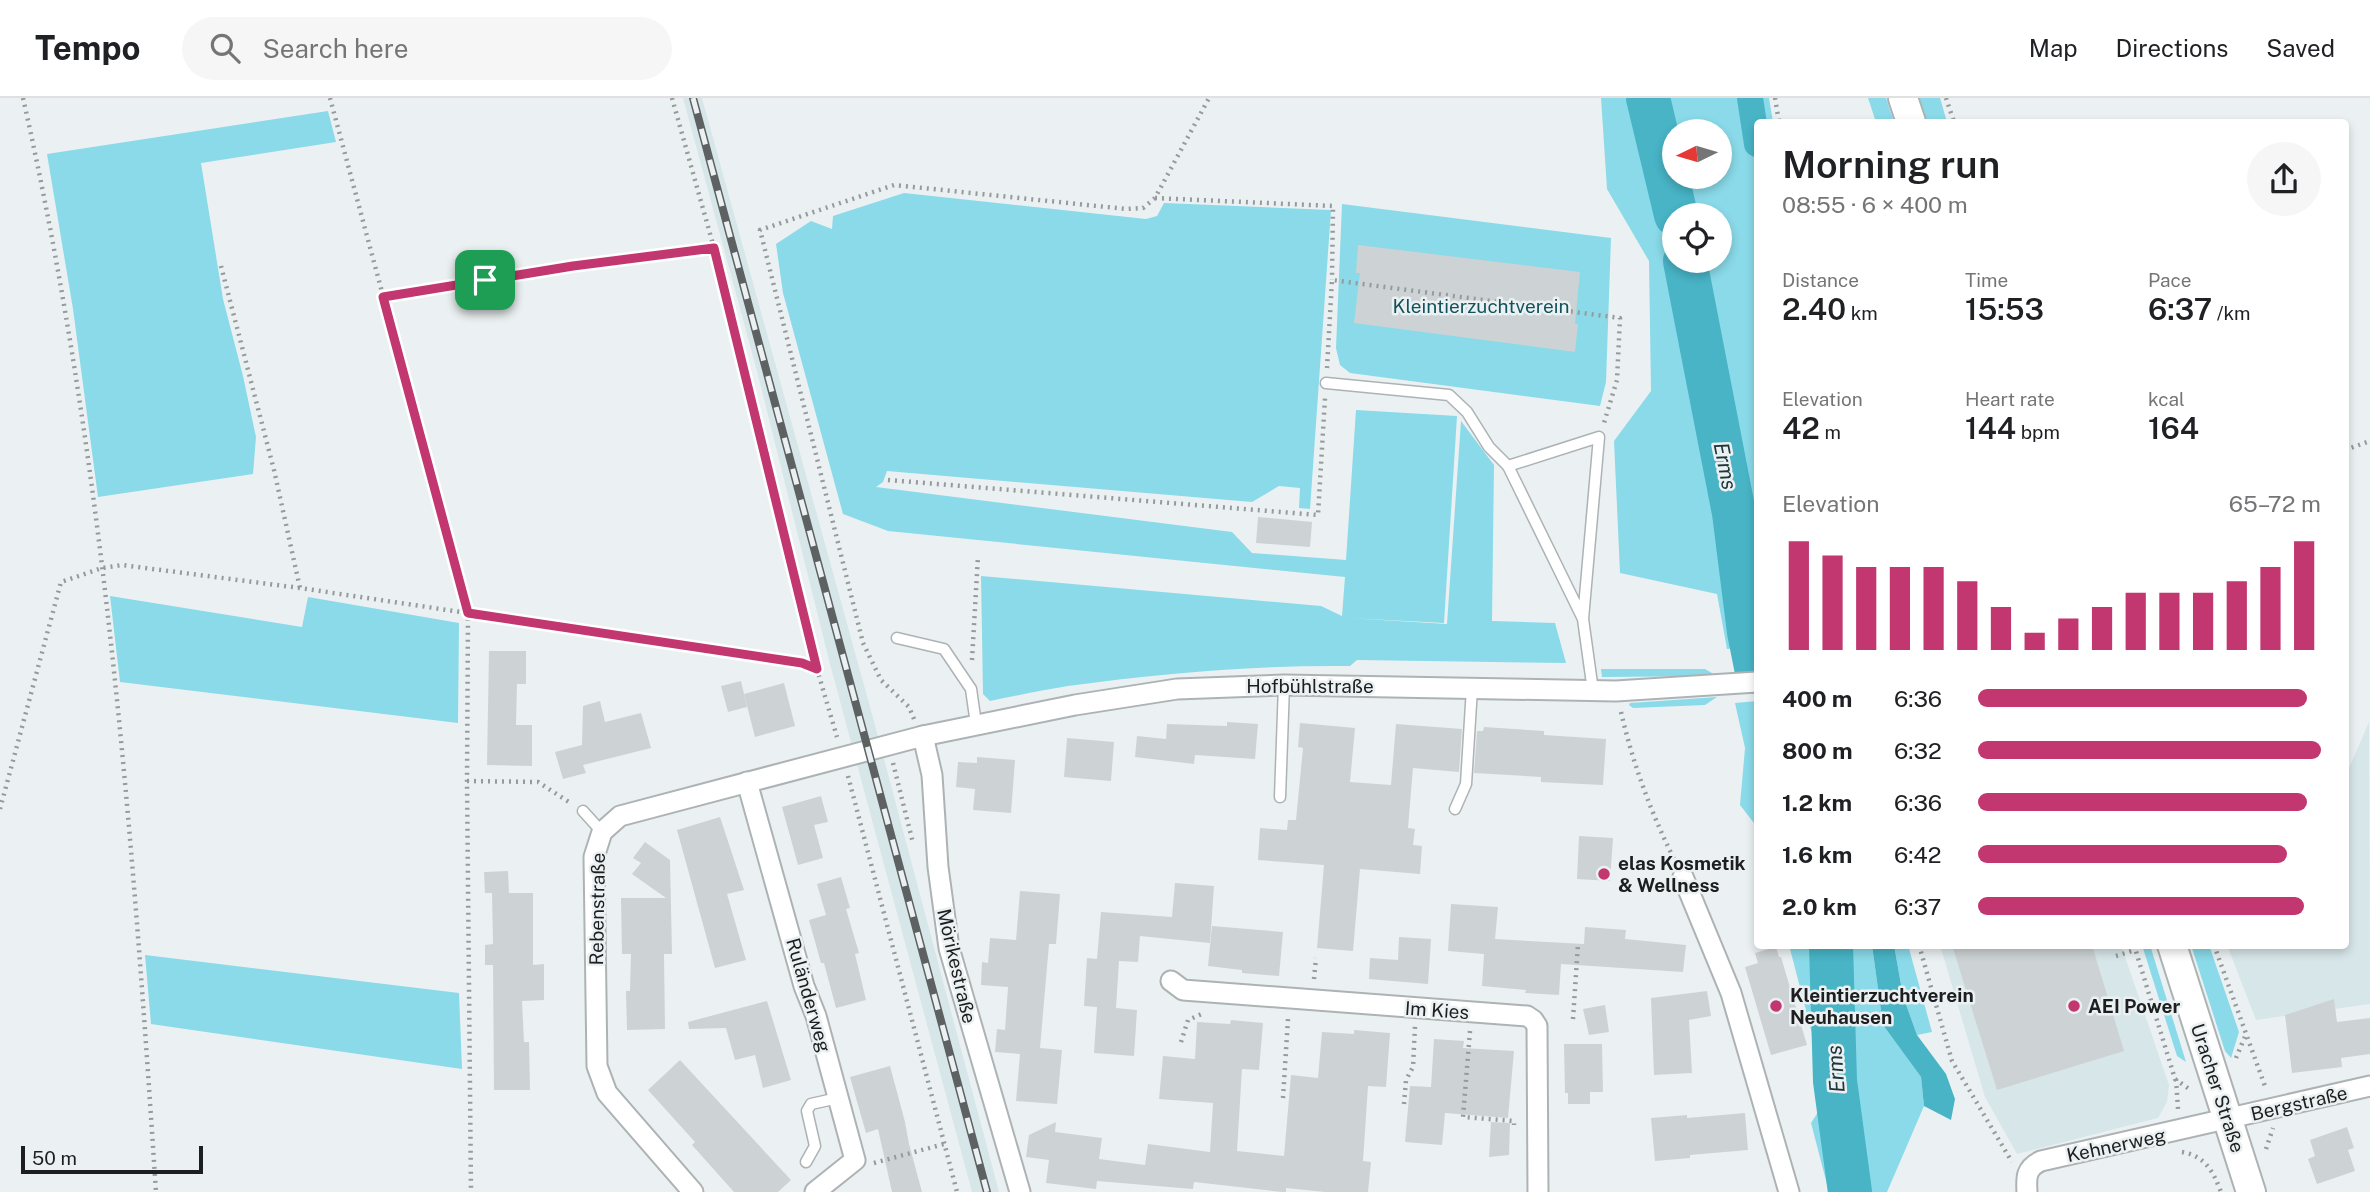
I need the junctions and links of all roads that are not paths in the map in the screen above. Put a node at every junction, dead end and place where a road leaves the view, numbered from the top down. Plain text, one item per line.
1 (1903, 98) edge
2 (1910, 119) edge
3 (1326, 383) road end
4 (1508, 466) junction
5 (1583, 619) junction
6 (897, 638) dead end
7 (1754, 682) edge
8 (1284, 685) junction
9 (1472, 688) junction
10 (1593, 691) junction
11 (976, 724) junction
12 (923, 736) junction
13 (868, 750) joint
14 (747, 782) junction
15 (1280, 797) dead end
16 (1455, 809) dead end
17 (583, 811) road end
18 (602, 832) junction
19 (1683, 877) road end
20 (2173, 949) edge
21 (1171, 981) dead end
22 (2370, 1086) edge
23 (838, 1098) junction
24 (2228, 1120) junction
25 (806, 1162) dead end
26 (2026, 1183) edge
27 (693, 1192) edge
28 (815, 1192) edge
29 (1020, 1192) edge
30 (1538, 1192) edge
31 (1789, 1192) edge
32 (2251, 1192) edge

1 - 2 street
3 - 4 lane
4 - 5 lane
4 - 5 lane
5 - 10 lane
6 - 11 lane
7 - 10 street, Hofbühlstraße
8 - 9 street, Hofbühlstraße
8 - 11 street, Hofbühlstraße
8 - 15 lane
9 - 10 street, Hofbühlstraße
9 - 16 lane
11 - 12 street, Hofbühlstraße
12 - 13 street, Hofbühlstraße
12 - 29 street, Mörikestraße
13 - 14 street, Rebenstraße
14 - 18 street, Rebenstraße
14 - 23 street, Ruländerweg
17 - 18 lane
18 - 27 street, Rebenstraße
19 - 31 street
20 - 24 street, Uracher Straße
21 - 30 street, Im Kies
22 - 24 street, Bergstraße
23 - 25 lane
23 - 28 street, Ruländerweg
24 - 26 street, Kehnerweg
24 - 32 street, Uracher Straße

